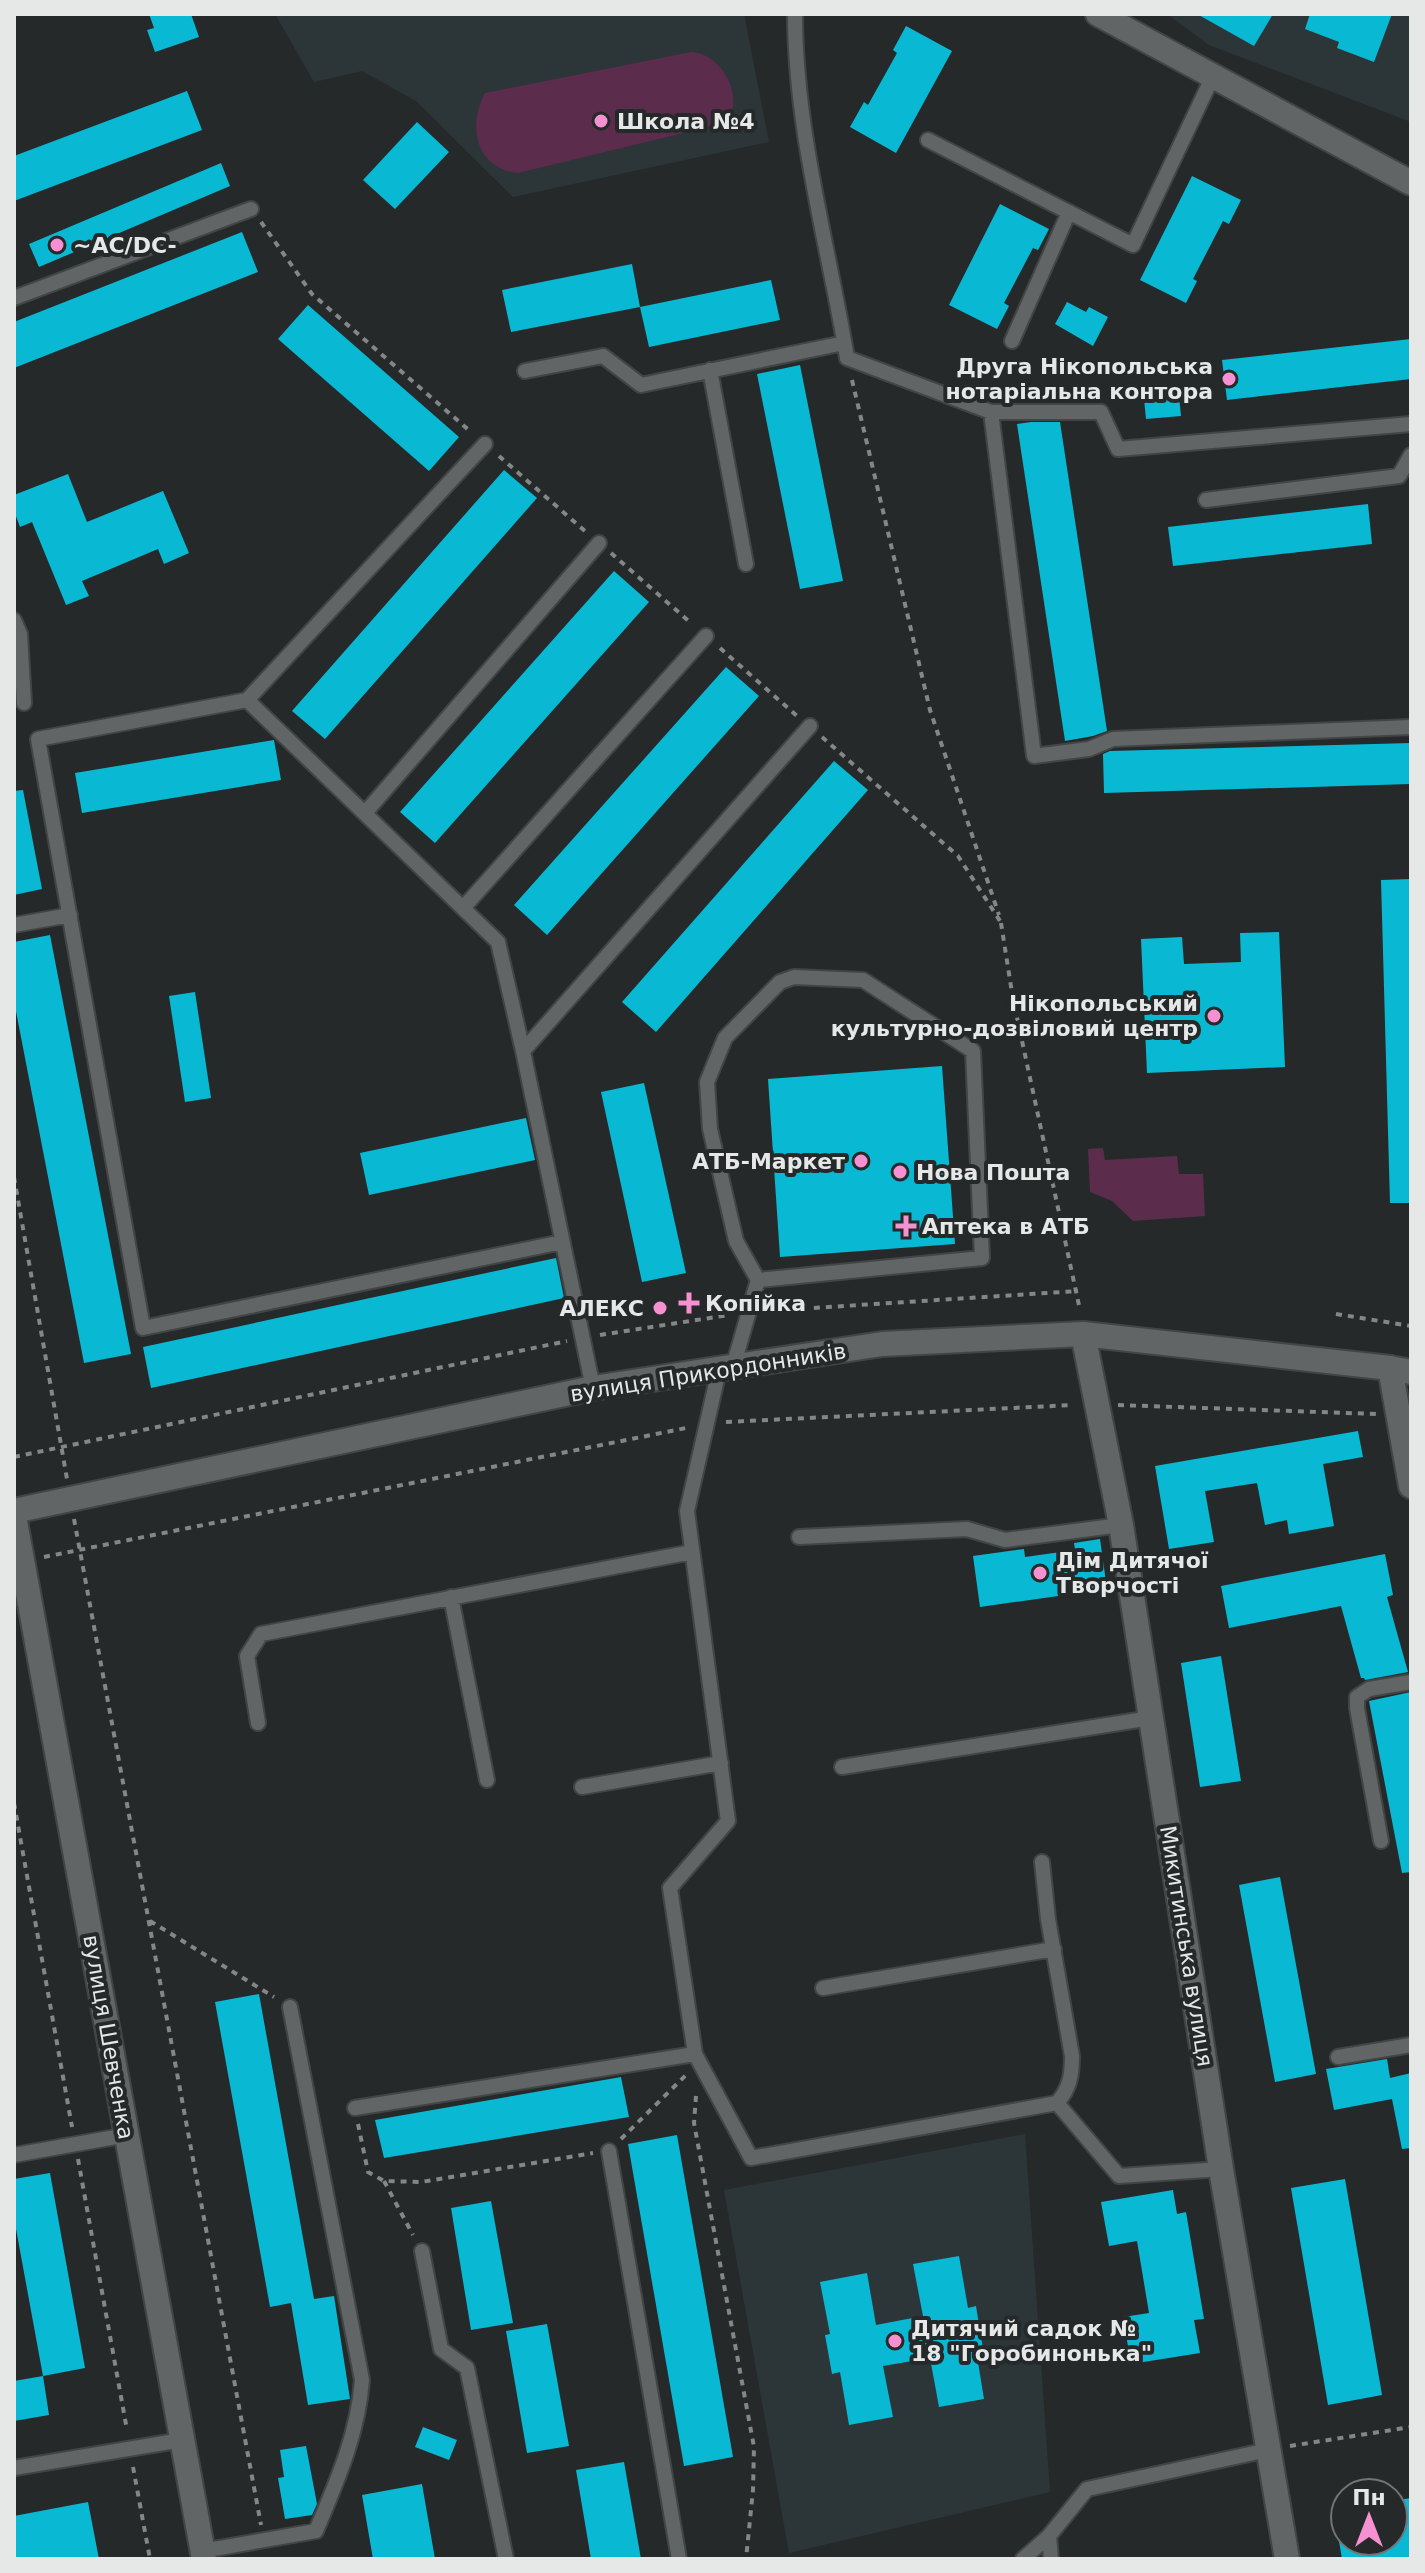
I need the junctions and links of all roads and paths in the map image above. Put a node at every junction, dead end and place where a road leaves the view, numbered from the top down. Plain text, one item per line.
1 (795, 14) edge
2 (1098, 14) edge
3 (1213, 76) junction
4 (928, 140) dead end
5 (1411, 183) edge
6 (251, 209) joint
7 (1069, 212) junction
8 (14, 298) edge
9 (1012, 341) dead end
10 (844, 343) junction
11 (847, 358) junction
12 (710, 370) junction
13 (525, 371) dead end
14 (991, 412) junction
15 (1411, 424) edge
16 (485, 444) junction
17 (1411, 455) edge
18 (1206, 500) dead end
19 (599, 543) junction
20 (746, 564) dead end
21 (14, 620) edge
22 (706, 636) junction
23 (247, 700) junction
24 (24, 703) dead end
25 (810, 726) junction
26 (1411, 727) edge
27 (365, 813) junction
28 (463, 908) junction
29 (70, 915) junction
30 (1002, 924) junction
31 (14, 925) edge
32 (523, 1051) junction
33 (14, 1177) edge
34 (562, 1242) junction
35 (758, 1280) junction
36 (1078, 1291) junction
37 (749, 1312) junction
38 (1336, 1314) dead end
39 (1411, 1326) edge
40 (1083, 1334) junction
41 (581, 1338) junction
42 (726, 1369) junction
43 (1400, 1370) edge
44 (593, 1388) junction
45 (1097, 1404) junction
46 (1398, 1415) junction
47 (707, 1423) junction
48 (61, 1448) junction
49 (14, 1457) edge
50 (1411, 1486) edge
51 (71, 1500) junction
52 (14, 1514) edge
53 (1121, 1525) junction
54 (799, 1537) dead end
55 (80, 1550) junction
56 (692, 1552) junction
57 (451, 1597) junction
58 (1411, 1682) edge
59 (1151, 1718) junction
60 (258, 1723) dead end
61 (721, 1763) junction
62 (842, 1767) dead end
63 (487, 1780) dead end
64 (582, 1787) dead end
65 (14, 1803) edge
66 (1381, 1841) dead end
67 (1042, 1862) dead end
68 (150, 1921) junction
69 (1054, 1949) junction
70 (823, 1988) dead end
71 (290, 2007) joint
72 (1411, 2045) edge
73 (1338, 2057) dead end
74 (697, 2058) junction
75 (1057, 2103) junction
76 (355, 2108) joint
77 (127, 2135) junction
78 (75, 2144) junction
79 (609, 2151) junction
80 (14, 2155) edge
81 (1221, 2169) junction
82 (384, 2181) junction
83 (422, 2251) joint
84 (1411, 2427) edge
85 (182, 2440) junction
86 (130, 2449) junction
87 (1268, 2450) junction
88 (14, 2468) edge
89 (1049, 2536) junction
90 (264, 2540) junction
91 (203, 2555) edge
92 (150, 2559) edge
93 (506, 2559) edge
94 (679, 2559) edge
95 (746, 2559) edge
96 (1023, 2559) edge
97 (1051, 2559) edge
98 (1287, 2559) edge

1 - 10 lane
2 - 3 street
3 - 5 street
3 - 7 lane
4 - 7 lane
6 - 8 lane
6 - 16 path
7 - 9 lane
10 - 11 lane
10 - 12 lane
11 - 14 lane
11 - 30 path
12 - 13 lane
12 - 20 lane
14 - 15 lane
14 - 26 lane
16 - 19 path
16 - 23 lane
17 - 18 lane
19 - 22 path
19 - 27 lane
21 - 24 lane
22 - 25 path
22 - 28 lane
23 - 27 lane
23 - 29 lane
25 - 30 path
25 - 32 lane
27 - 28 lane
28 - 32 lane
29 - 31 lane
29 - 34 lane
30 - 36 path
32 - 34 lane
33 - 48 path
34 - 41 lane
35 - 35 lane
35 - 37 lane
36 - 37 path
36 - 40 path
37 - 41 path
37 - 42 lane
38 - 39 path
40 - 42 street, вулиця Прикордонників
40 - 43 street, вулиця Прикордонників
40 - 45 street, Микитинська вулиця
41 - 44 lane
41 - 48 path
42 - 44 street, вулиця Прикордонників
42 - 47 lane
43 - 46 street
44 - 51 street, вулиця Прикордонників
45 - 46 path
45 - 47 path
45 - 53 street, Микитинська вулиця
46 - 50 street
47 - 55 path
47 - 56 lane
48 - 49 path
48 - 51 path
51 - 52 street, вулиця Прикордонників
51 - 55 path
52 - 77 street, вулиця Шевченка
53 - 54 lane
53 - 59 street, Микитинська вулиця
55 - 68 path
56 - 57 lane
56 - 61 lane
57 - 60 lane
57 - 63 lane
58 - 66 lane
59 - 62 lane
59 - 81 street, Микитинська вулиця
61 - 64 lane
61 - 74 lane
65 - 78 path
67 - 69 lane
68 - 71 path
68 - 90 path
69 - 70 lane
69 - 75 lane
71 - 90 lane
72 - 73 lane
74 - 75 lane
74 - 76 lane
74 - 79 path
74 - 95 path
75 - 81 lane
76 - 82 path
77 - 78 lane
77 - 85 street, вулиця Шевченка
78 - 80 lane
78 - 86 path
79 - 82 path
79 - 94 lane
81 - 87 street, Микитинська вулиця
82 - 83 path
83 - 93 lane
84 - 87 path
85 - 86 lane
85 - 91 street, вулиця Шевченка
86 - 88 lane
86 - 92 path
87 - 89 lane
87 - 98 street, Микитинська вулиця
89 - 96 lane
89 - 97 lane
90 - 91 lane

